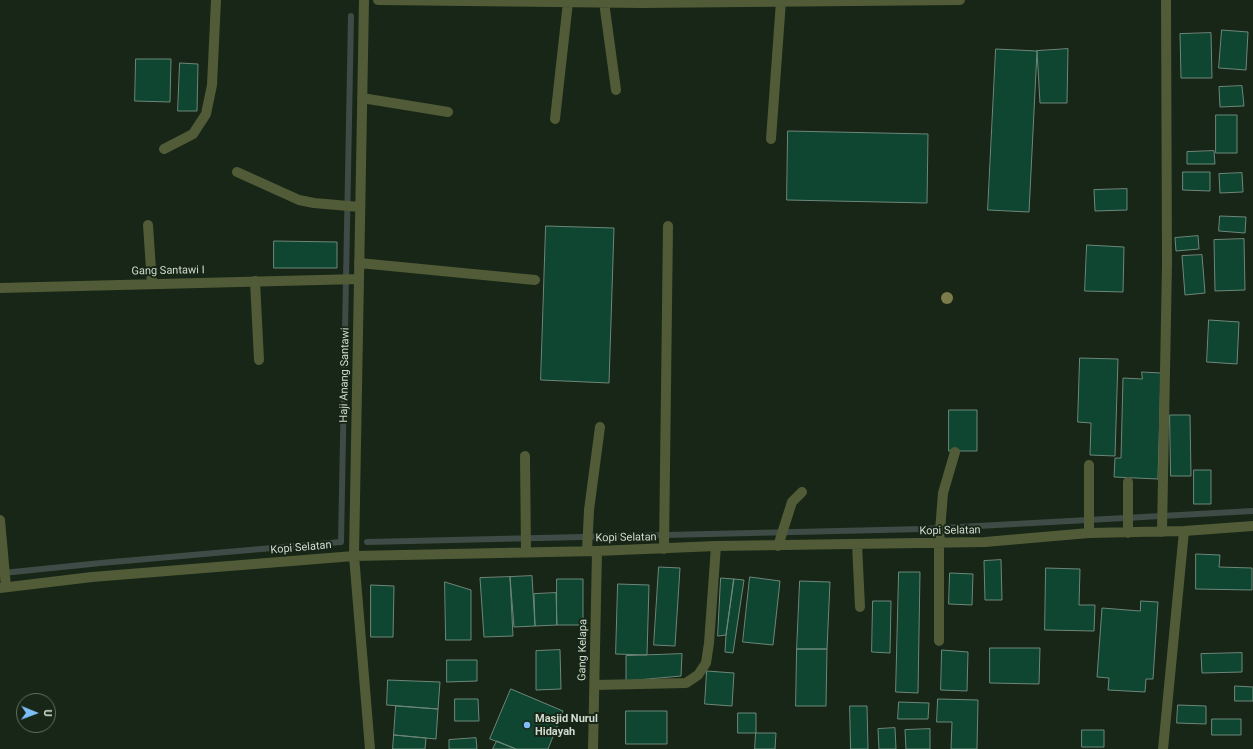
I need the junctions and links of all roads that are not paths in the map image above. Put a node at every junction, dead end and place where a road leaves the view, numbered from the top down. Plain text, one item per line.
1 (216, 0) edge
2 (364, 0) edge
3 (378, 0) edge
4 (960, 0) edge
5 (1166, 0) edge
6 (528, 1) edge
7 (642, 1) edge
8 (568, 2) junction
9 (604, 2) junction
10 (781, 2) junction
11 (616, 90) dead end
12 (362, 98) junction
13 (448, 112) dead end
14 (555, 120) dead end
15 (771, 140) dead end
16 (164, 149) dead end
17 (238, 172) dead end
18 (360, 207) junction
19 (148, 225) dead end
20 (668, 226) dead end
21 (359, 264) junction
22 (355, 279) junction
23 (535, 280) dead end
24 (255, 281) junction
25 (152, 284) junction
26 (0, 288) edge
27 (259, 360) dead end
28 (600, 427) dead end
29 (955, 452) dead end
30 (525, 456) dead end
31 (1089, 465) dead end
32 (1128, 482) dead end
33 (802, 492) dead end
34 (0, 520) edge
35 (1253, 526) edge
36 (1184, 531) junction
37 (1162, 532) junction
38 (1089, 533) junction
39 (1128, 533) junction
40 (939, 543) junction
41 (664, 544) junction
42 (857, 544) junction
43 (716, 546) junction
44 (778, 546) junction
45 (587, 551) junction
46 (597, 551) junction
47 (526, 552) junction
48 (354, 556) junction
49 (3, 587) edge
50 (860, 607) dead end
51 (939, 641) dead end
52 (595, 685) junction
53 (370, 749) edge
54 (593, 749) edge
55 (1163, 749) edge

1 - 16 street
2 - 12 street, Haji Anang Santawi
3 - 6 street
4 - 10 street
5 - 37 street
6 - 8 street
7 - 9 street
7 - 10 street
8 - 9 street
8 - 14 street
9 - 11 street
10 - 15 street
12 - 13 street
12 - 18 street, Haji Anang Santawi
17 - 18 street
18 - 21 street, Haji Anang Santawi
19 - 25 street
20 - 41 street
21 - 22 street, Haji Anang Santawi
21 - 23 street
22 - 24 street, Gang Santawi I
22 - 48 street, Haji Anang Santawi
24 - 25 street, Gang Santawi I
24 - 27 street
25 - 26 street, Gang Santawi I
28 - 45 street
29 - 40 street
30 - 47 street
31 - 38 street
32 - 39 street
33 - 44 street
34 - 49 street
35 - 36 street, Kopi Selatan
36 - 37 street, Kopi Selatan
36 - 55 street
37 - 39 street, Kopi Selatan
38 - 39 street, Kopi Selatan
38 - 40 street, Kopi Selatan
40 - 42 street, Kopi Selatan
40 - 51 street
41 - 43 street, Kopi Selatan
41 - 46 street, Kopi Selatan
42 - 44 street, Kopi Selatan
42 - 50 street
43 - 44 street, Kopi Selatan
43 - 52 street
45 - 46 street, Kopi Selatan
45 - 47 street, Kopi Selatan
46 - 52 street, Gang Kelapa
47 - 48 street, Kopi Selatan
48 - 49 street, Kopi Selatan
48 - 53 street, Haji Anang Santawi
52 - 54 street, Gang Kelapa

